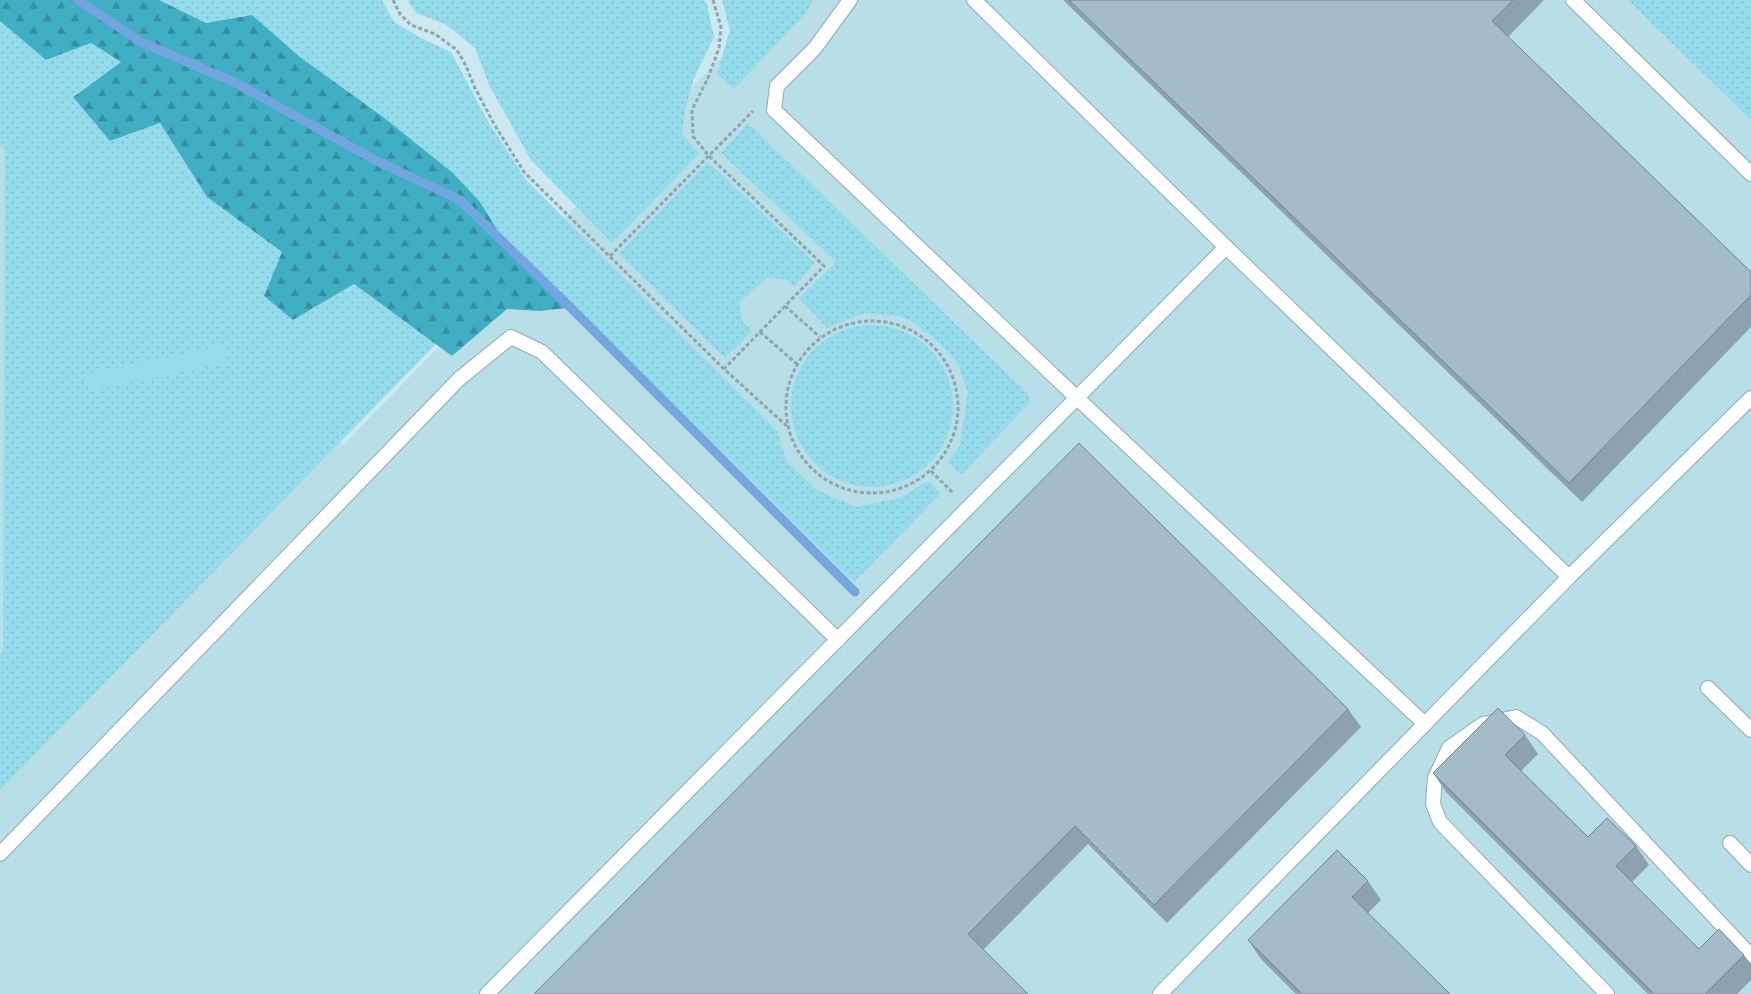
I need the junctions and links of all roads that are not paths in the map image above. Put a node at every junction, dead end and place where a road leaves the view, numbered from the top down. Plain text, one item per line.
1 (850, 0) edge
2 (974, 0) edge
3 (1573, 0) edge
4 (1751, 174) edge
5 (1226, 247) junction
6 (1077, 398) junction
7 (1751, 398) edge
8 (1569, 577) junction
9 (838, 640) junction
10 (1708, 688) dead end
11 (1425, 724) junction
12 (1751, 730) edge
13 (1730, 843) dead end
14 (0, 854) edge
15 (1751, 865) edge
16 (1751, 956) edge
17 (487, 994) edge
18 (1160, 994) edge
19 (1607, 994) edge

1 - 6 lane
2 - 5 lane
3 - 4 lane
5 - 6 lane
5 - 8 lane
6 - 9 lane
6 - 11 lane
7 - 8 lane
8 - 11 lane
9 - 14 lane
9 - 17 lane
10 - 12 lane
11 - 18 lane
13 - 15 lane
16 - 19 lane

